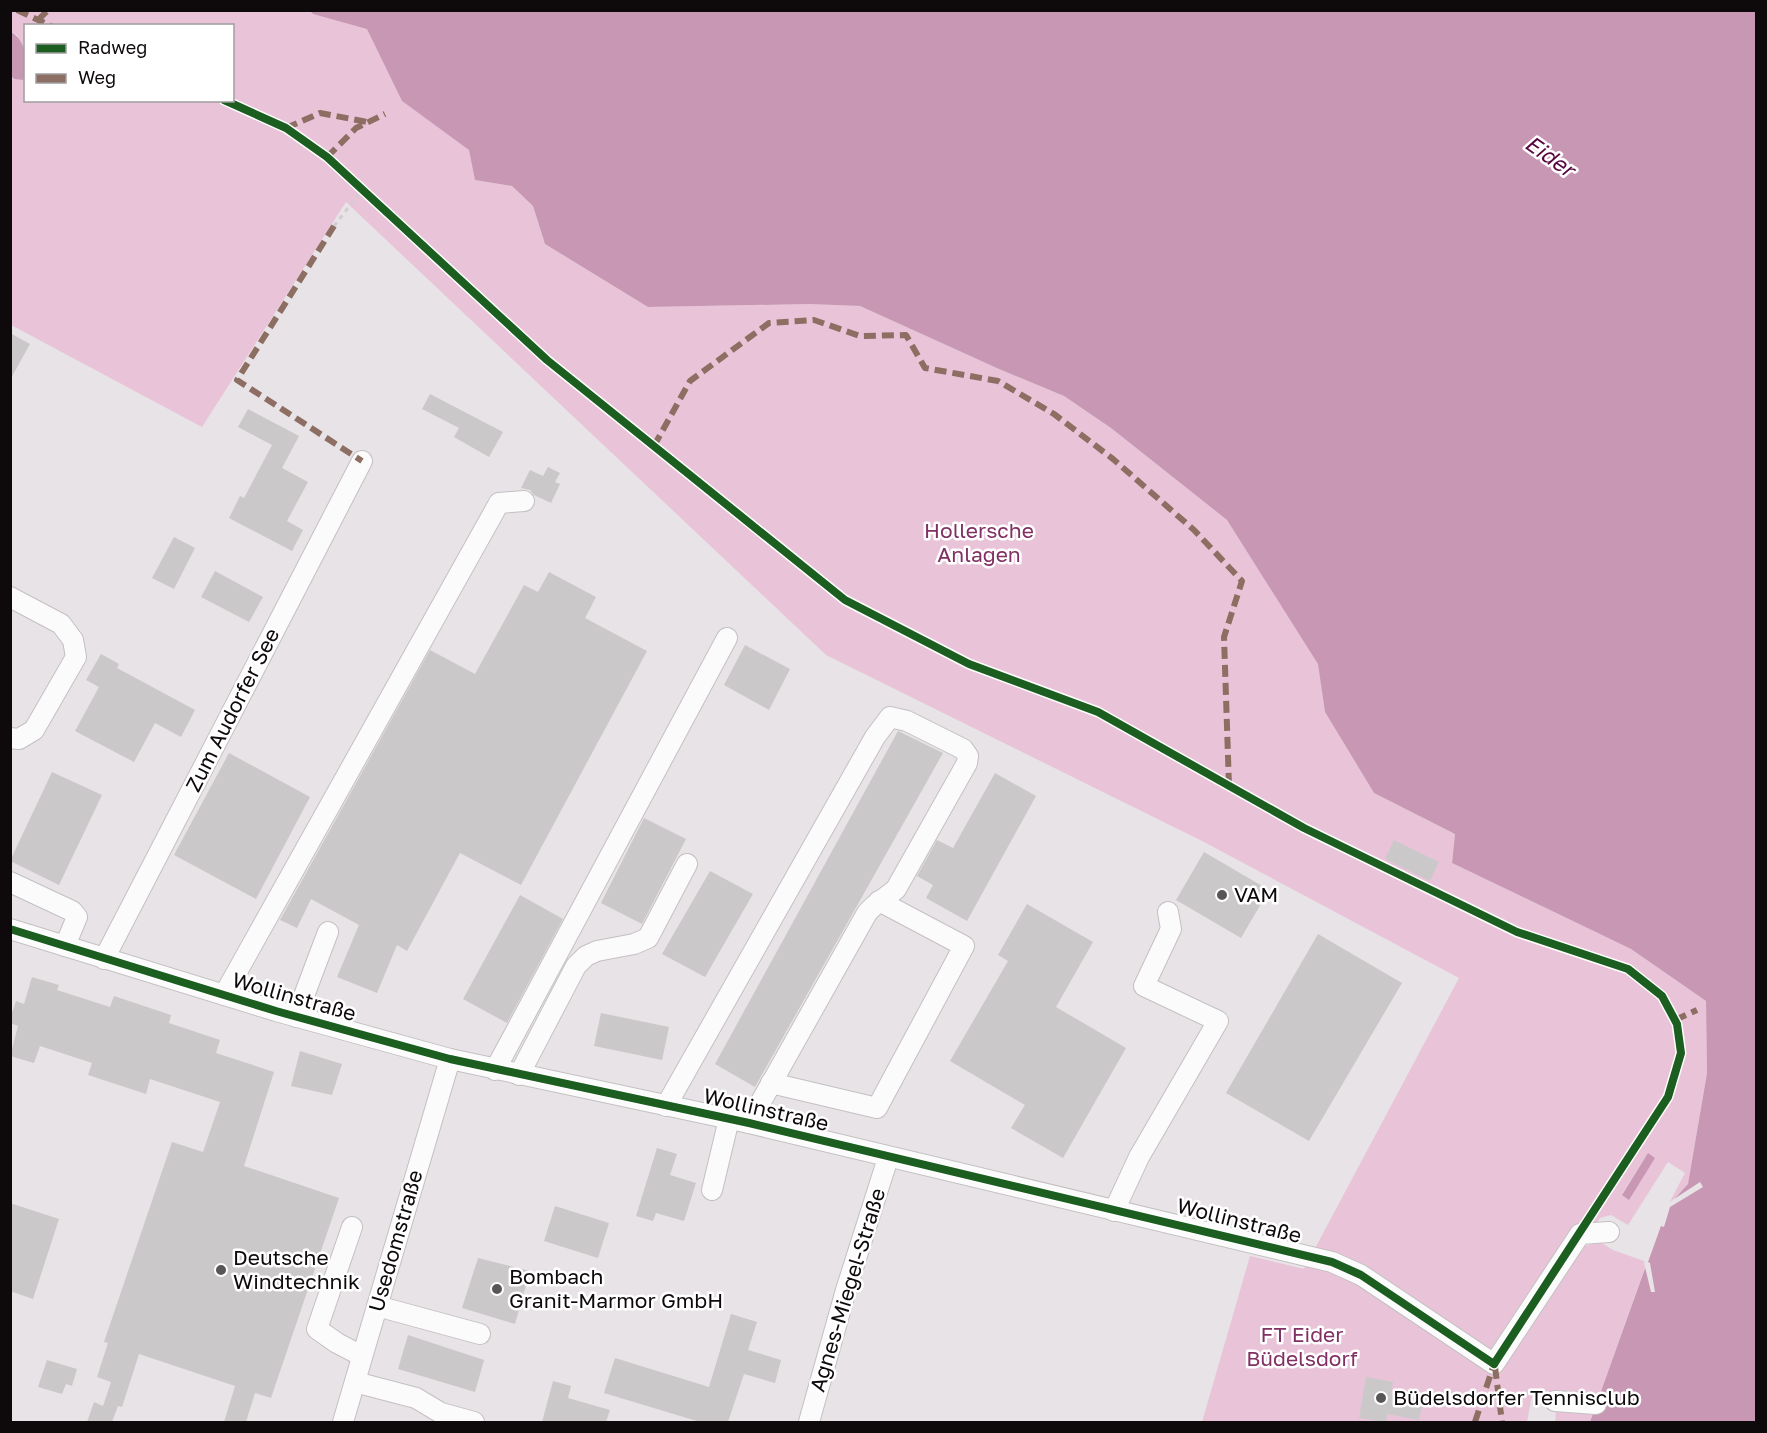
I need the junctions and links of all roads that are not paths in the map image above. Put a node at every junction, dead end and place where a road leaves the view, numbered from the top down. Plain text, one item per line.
1 (362, 461) dead end
2 (524, 501) dead end
3 (10, 597) edge
4 (727, 638) dead end
5 (10, 738) edge
6 (687, 864) dead end
7 (10, 882) edge
8 (879, 901) junction
9 (1168, 912) dead end
10 (10, 929) edge
11 (328, 932) dead end
12 (65, 946) junction
13 (104, 959) junction
14 (224, 995) junction
15 (296, 1017) junction
16 (450, 1059) junction
17 (495, 1070) junction
18 (519, 1075) junction
19 (771, 1083) junction
20 (666, 1106) junction
21 (729, 1119) junction
22 (749, 1123) junction
23 (888, 1158) junction
24 (711, 1190) dead end
25 (1114, 1211) junction
26 (352, 1227) dead end
27 (1609, 1232) dead end
28 (377, 1306) junction
29 (480, 1334) dead end
30 (362, 1356) junction
31 (355, 1382) junction
32 (1555, 1401) dead end
33 (1596, 1404) dead end
34 (343, 1422) edge
35 (474, 1422) edge
36 (809, 1422) edge

1 - 13 street, Zum Audorfer See
2 - 14 street
3 - 5 street
4 - 17 street
6 - 18 street
7 - 12 street
8 - 19 street
8 - 19 street
8 - 20 street
9 - 25 street
10 - 12 street, Wollinstraße
11 - 15 street
12 - 13 street, Wollinstraße
13 - 14 street, Wollinstraße
14 - 15 street, Wollinstraße
15 - 16 street, Wollinstraße
16 - 17 street, Wollinstraße
16 - 28 street, Usedomstraße
17 - 18 street, Wollinstraße
18 - 20 street, Wollinstraße
19 - 22 street
20 - 21 street, Wollinstraße
21 - 22 street, Wollinstraße
21 - 24 street
22 - 23 street, Wollinstraße
23 - 25 street, Wollinstraße
23 - 36 street, Agnes-Miegel-Straße
25 - 27 street, Wollinstraße
26 - 30 street
28 - 29 street
28 - 30 street, Usedomstraße
30 - 31 street, Usedomstraße
31 - 34 street, Usedomstraße
31 - 35 street
32 - 33 street

